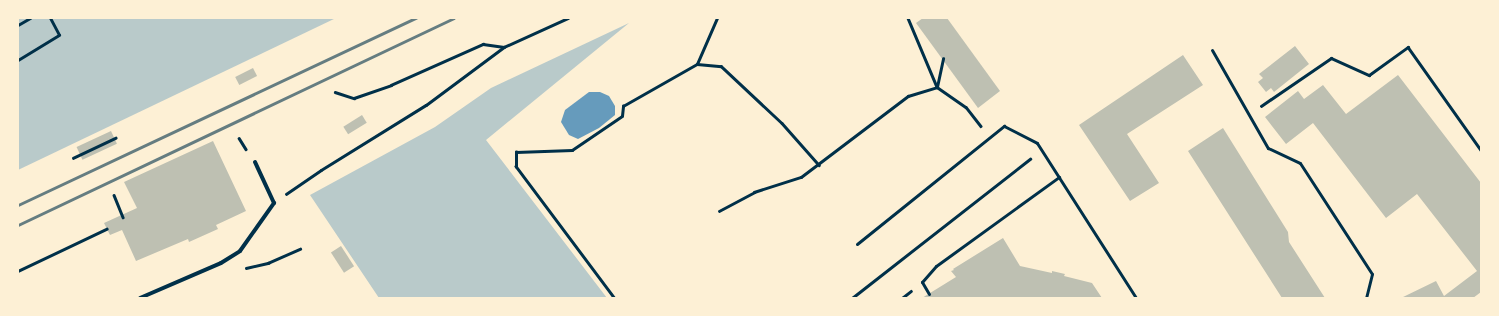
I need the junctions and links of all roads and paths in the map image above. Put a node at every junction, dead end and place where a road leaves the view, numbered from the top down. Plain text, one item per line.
1 (30, 18) edge
2 (50, 18) edge
3 (568, 18) edge
4 (717, 18) edge
5 (908, 18) edge
6 (18, 25) edge
7 (504, 47) junction
8 (1212, 50) dead end
9 (18, 60) edge
10 (943, 60) dead end
11 (698, 64) junction
12 (937, 87) junction
13 (335, 92) dead end
14 (1249, 115) junction
15 (989, 137) junction
16 (115, 138) dead end
17 (1042, 150) junction
18 (1481, 150) edge
19 (73, 158) dead end
20 (255, 162) dead end
21 (819, 165) junction
22 (1059, 177) junction
23 (114, 196) dead end
24 (274, 203) junction
25 (720, 212) dead end
26 (124, 217) dead end
27 (106, 229) dead end
28 (857, 244) dead end
29 (300, 249) dead end
30 (221, 263) junction
31 (18, 271) edge
32 (929, 294) dead end
33 (140, 298) edge
34 (614, 298) edge
35 (852, 298) edge
36 (1136, 298) edge
37 (1366, 298) edge

1 - 6 path
2 - 9 path
3 - 7 path
4 - 11 path
5 - 12 path
7 - 13 path
7 - 24 path
8 - 14 lane
10 - 12 path
11 - 21 path
11 - 34 path
12 - 15 path
12 - 21 path
14 - 18 path
14 - 37 lane
15 - 17 lane
15 - 28 lane
16 - 19 path
17 - 22 lane
17 - 35 path
20 - 24 street
21 - 25 path
22 - 32 lane
22 - 36 lane
23 - 26 path
24 - 30 street
27 - 31 path
29 - 30 path
30 - 33 street

